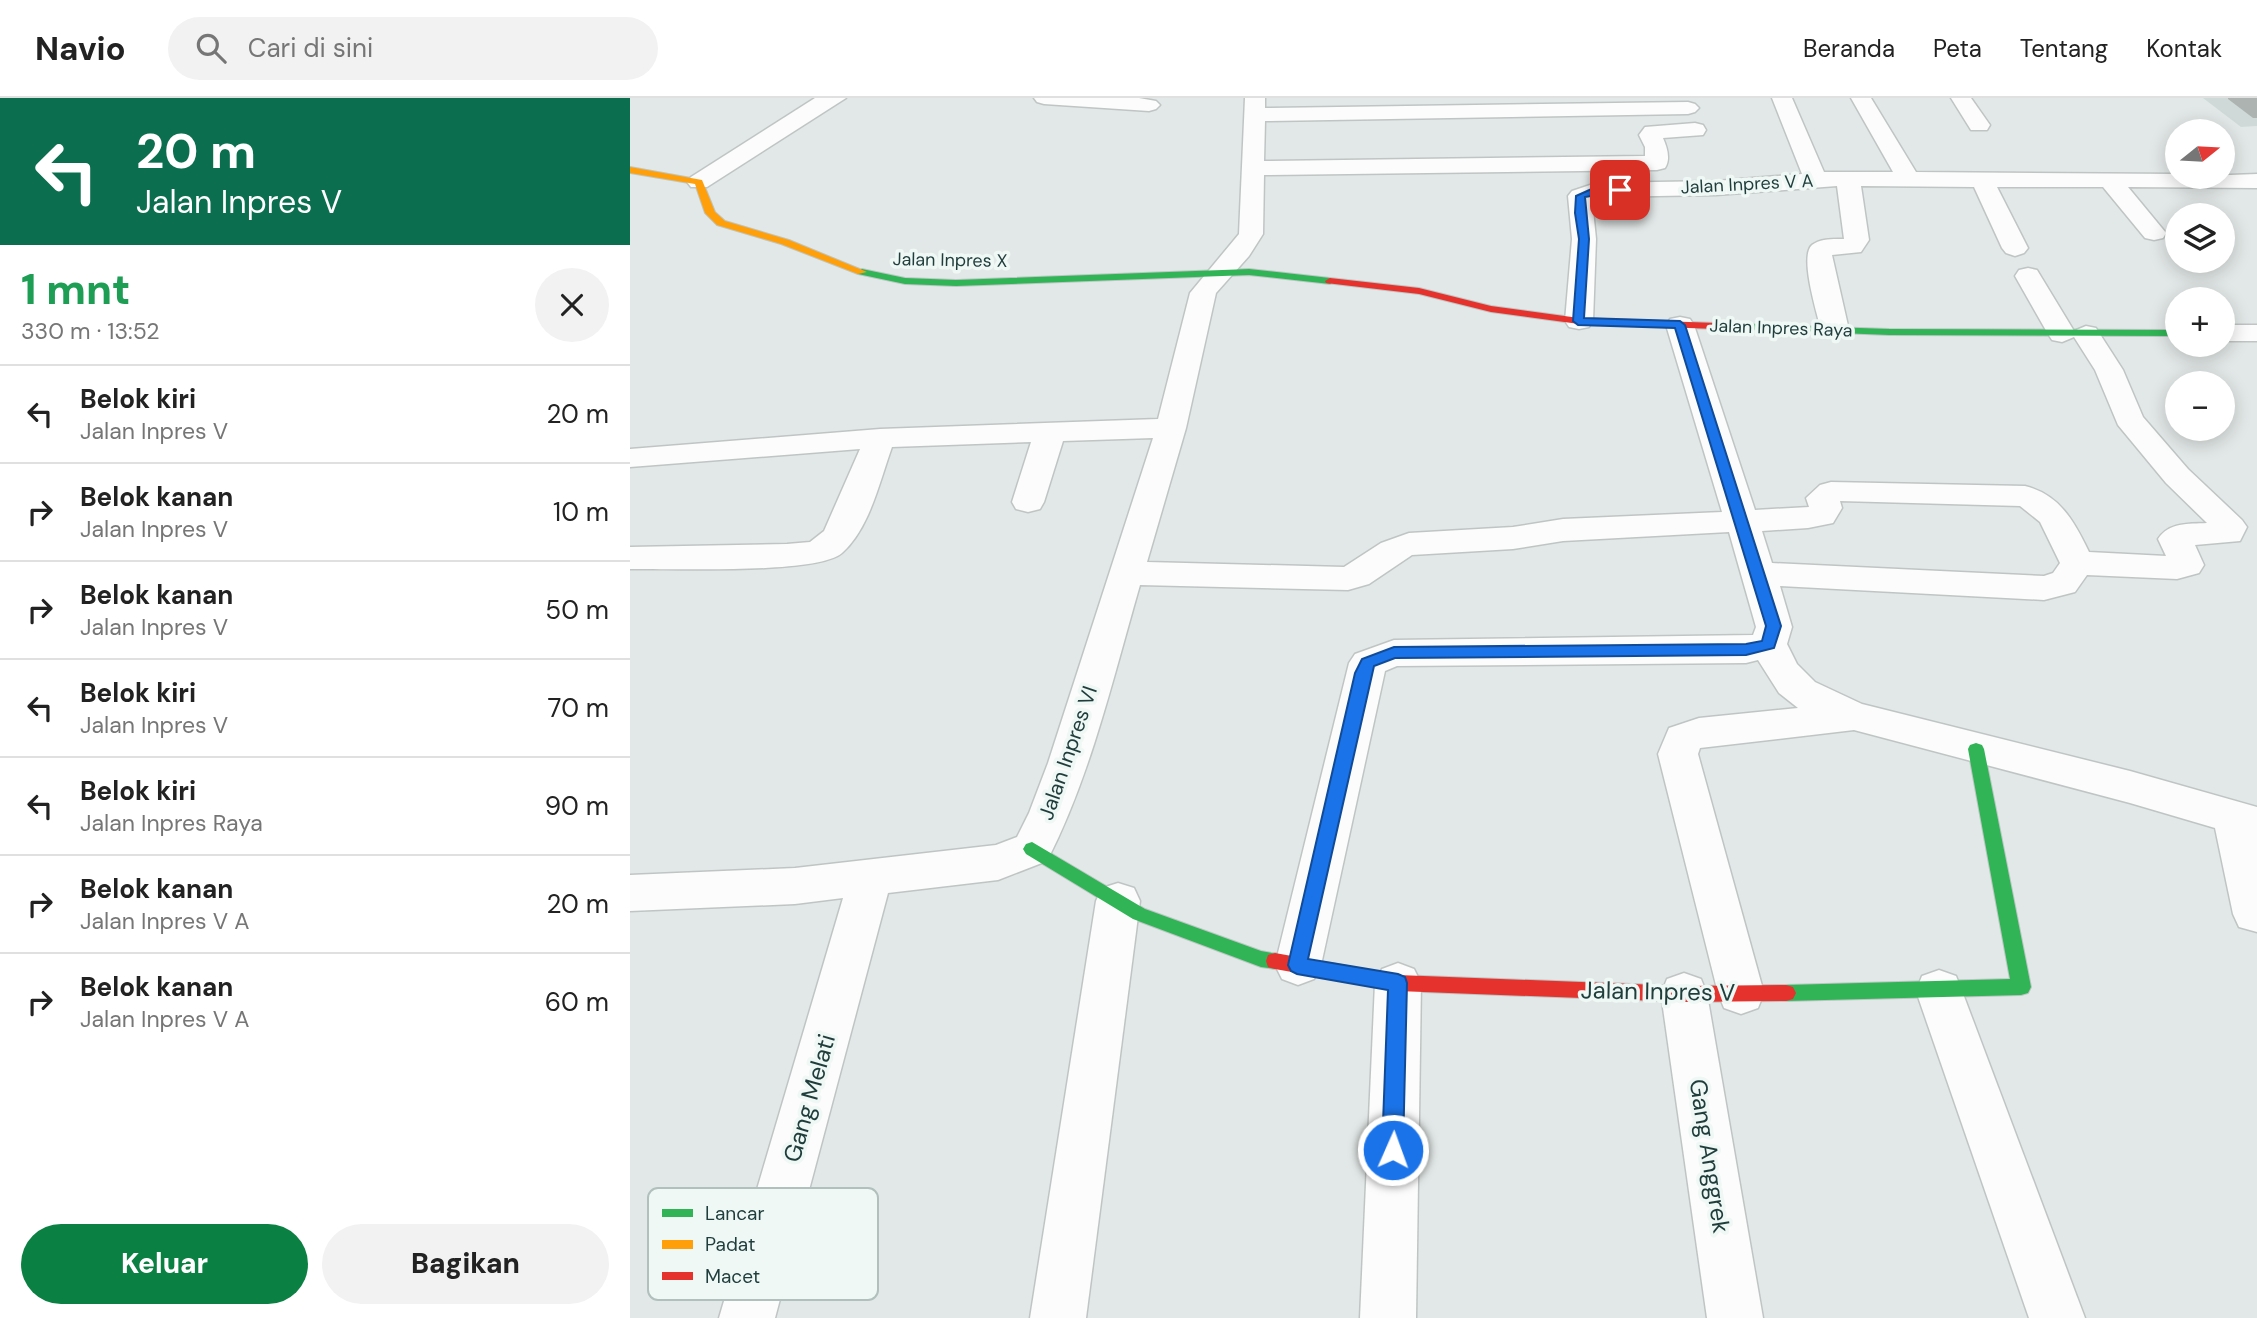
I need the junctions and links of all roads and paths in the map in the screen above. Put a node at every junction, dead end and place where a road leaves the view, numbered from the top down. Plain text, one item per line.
1 (836, 98) edge
2 (1044, 98) edge
3 (1782, 98) edge
4 (1861, 98) edge
5 (1961, 98) edge
6 (1685, 103) edge
7 (1149, 105) dead end
8 (1254, 106) edge
9 (1979, 125) dead end
10 (1695, 130) junction
11 (1253, 168) junction
12 (630, 170) edge
13 (1831, 179) junction
14 (1909, 180) junction
15 (1982, 180) junction
16 (2109, 180) junction
17 (2257, 181) edge
18 (699, 182) junction
19 (1716, 188) junction
20 (2154, 233) dead end
21 (2015, 248) dead end
22 (1222, 271) junction
23 (2028, 276) dead end
24 (1578, 321) junction
25 (1680, 325) junction
26 (1835, 330) junction
27 (2165, 333) edge
28 (2235, 333) edge
29 (2257, 333) edge
30 (2074, 334) junction
31 (1171, 428) junction
32 (1050, 432) junction
33 (880, 438) junction
34 (630, 458) edge
35 (1028, 502) dead end
36 (2257, 509) edge
37 (2211, 510) junction
38 (1740, 521) junction
39 (630, 558) edge
40 (2077, 563) junction
41 (1127, 573) junction
42 (1758, 573) junction
43 (1769, 644) junction
44 (1854, 716) junction
45 (1976, 749) junction
46 (2246, 821) edge
47 (1032, 849) junction
48 (872, 877) junction
49 (630, 893) edge
50 (1118, 901) junction
51 (2255, 914) dead end
52 (1297, 965) junction
53 (1398, 983) junction
54 (1940, 991) junction
55 (1741, 993) junction
56 (1684, 994) junction
57 (784, 1188) edge
58 (752, 1300) edge
59 (747, 1318) edge
60 (1058, 1318) edge
61 (1388, 1318) edge
62 (1735, 1318) edge
63 (2057, 1318) edge

1 - 18 street
2 - 7 street
3 - 13 street
4 - 14 street
5 - 9 street
6 - 8 street
6 - 10 street
8 - 11 street, Jalan Inpres VI
10 - 11 street
10 - 19 street
11 - 22 street, Jalan Inpres VI
12 - 18 street
13 - 14 street, Jalan Inpres V A
13 - 19 street, Jalan Inpres V A
13 - 26 street
14 - 15 street, Jalan Inpres V A
15 - 16 street, Jalan Inpres V A
15 - 21 street
16 - 17 street, Jalan Inpres V A
16 - 20 street
18 - 22 street, Jalan Inpres X
19 - 24 street, Jalan Inpres V A
22 - 24 street, Jalan Inpres Raya
22 - 31 street, Jalan Inpres VI
23 - 30 street
24 - 25 street, Jalan Inpres Raya
25 - 26 street, Jalan Inpres Raya
25 - 38 street
26 - 30 street, Jalan Inpres Raya
27 - 30 street, Jalan Inpres Raya
28 - 29 street
30 - 37 street
31 - 32 street
31 - 41 street, Jalan Inpres VI
32 - 33 street
32 - 35 street
33 - 34 street
33 - 39 street
36 - 37 street
37 - 40 street
38 - 40 street
38 - 41 street
38 - 42 street
40 - 42 street
41 - 47 street, Jalan Inpres VI
42 - 43 street
43 - 44 street
43 - 52 street
44 - 45 street
44 - 55 street
45 - 46 street
45 - 54 street, Jalan Inpres V
46 - 51 street
47 - 48 street
47 - 50 street, Jalan Inpres V
48 - 49 street
48 - 57 street, Gang Melati
50 - 52 street, Jalan Inpres V
50 - 60 street
52 - 53 street, Jalan Inpres V
53 - 56 street, Jalan Inpres V
53 - 61 street
54 - 55 street, Jalan Inpres V
54 - 63 street
55 - 56 street, Jalan Inpres V
56 - 62 street, Gang Anggrek
58 - 59 street, Gang Melati

